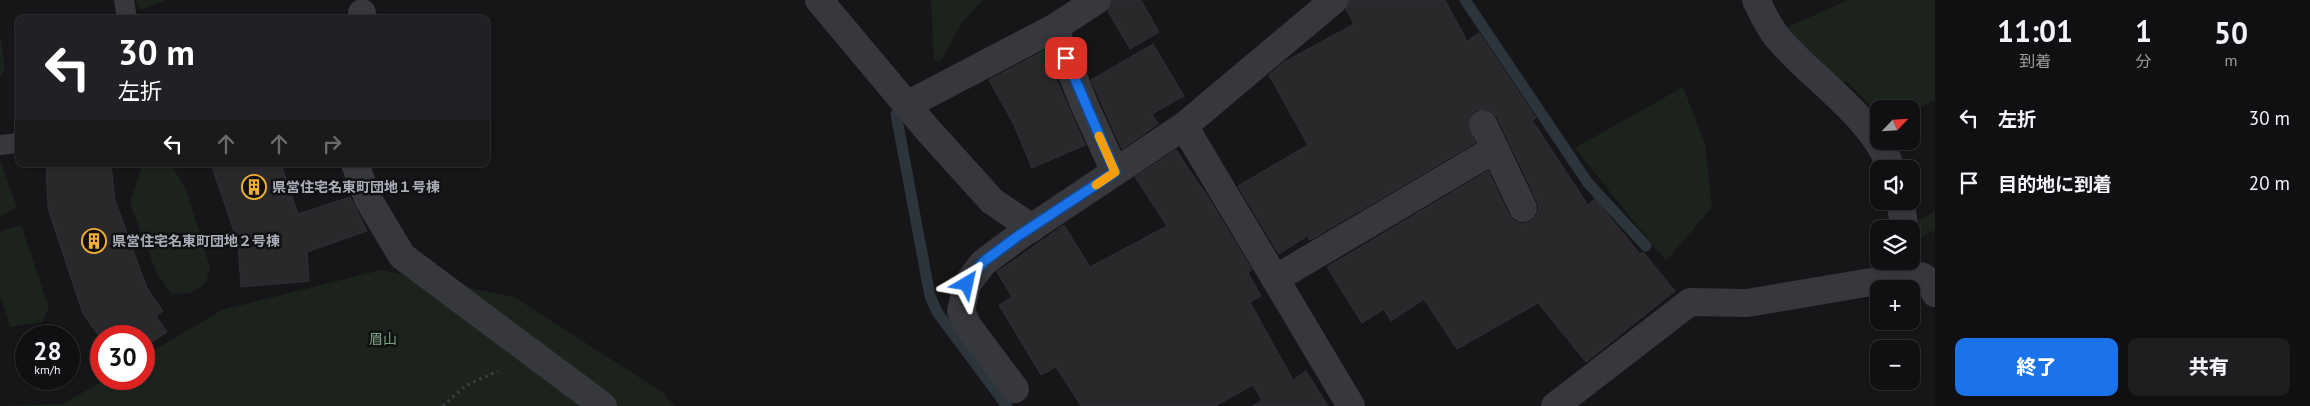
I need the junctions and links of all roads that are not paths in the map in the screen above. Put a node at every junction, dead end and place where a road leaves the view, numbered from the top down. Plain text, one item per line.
1 (124, 0) edge
2 (819, 0) edge
3 (1097, 0) edge
4 (1334, 0) edge
5 (1756, 0) edge
6 (126, 15) edge
7 (1054, 28) junction
8 (907, 105) junction
9 (1483, 124) dead end
10 (1184, 126) junction
11 (15, 143) edge
12 (0, 145) edge
13 (1495, 149) junction
14 (1888, 160) edge
15 (356, 167) edge
16 (1115, 172) junction
17 (1523, 208) dead end
18 (1032, 228) junction
19 (1903, 270) edge
20 (1915, 270) edge
21 (1275, 279) junction
22 (1935, 293) edge
23 (1015, 389) dead end
24 (604, 406) edge
25 (1351, 406) edge
26 (1555, 406) edge

1 - 6 lane
2 - 8 street
3 - 7 street
4 - 10 street
5 - 14 street
7 - 8 street
7 - 16 street
8 - 18 street
9 - 13 street
10 - 16 street
10 - 21 street
11 - 12 lane
13 - 17 street
13 - 21 street
15 - 24 street
16 - 18 street
18 - 23 street
19 - 26 street
20 - 22 street
21 - 25 street

